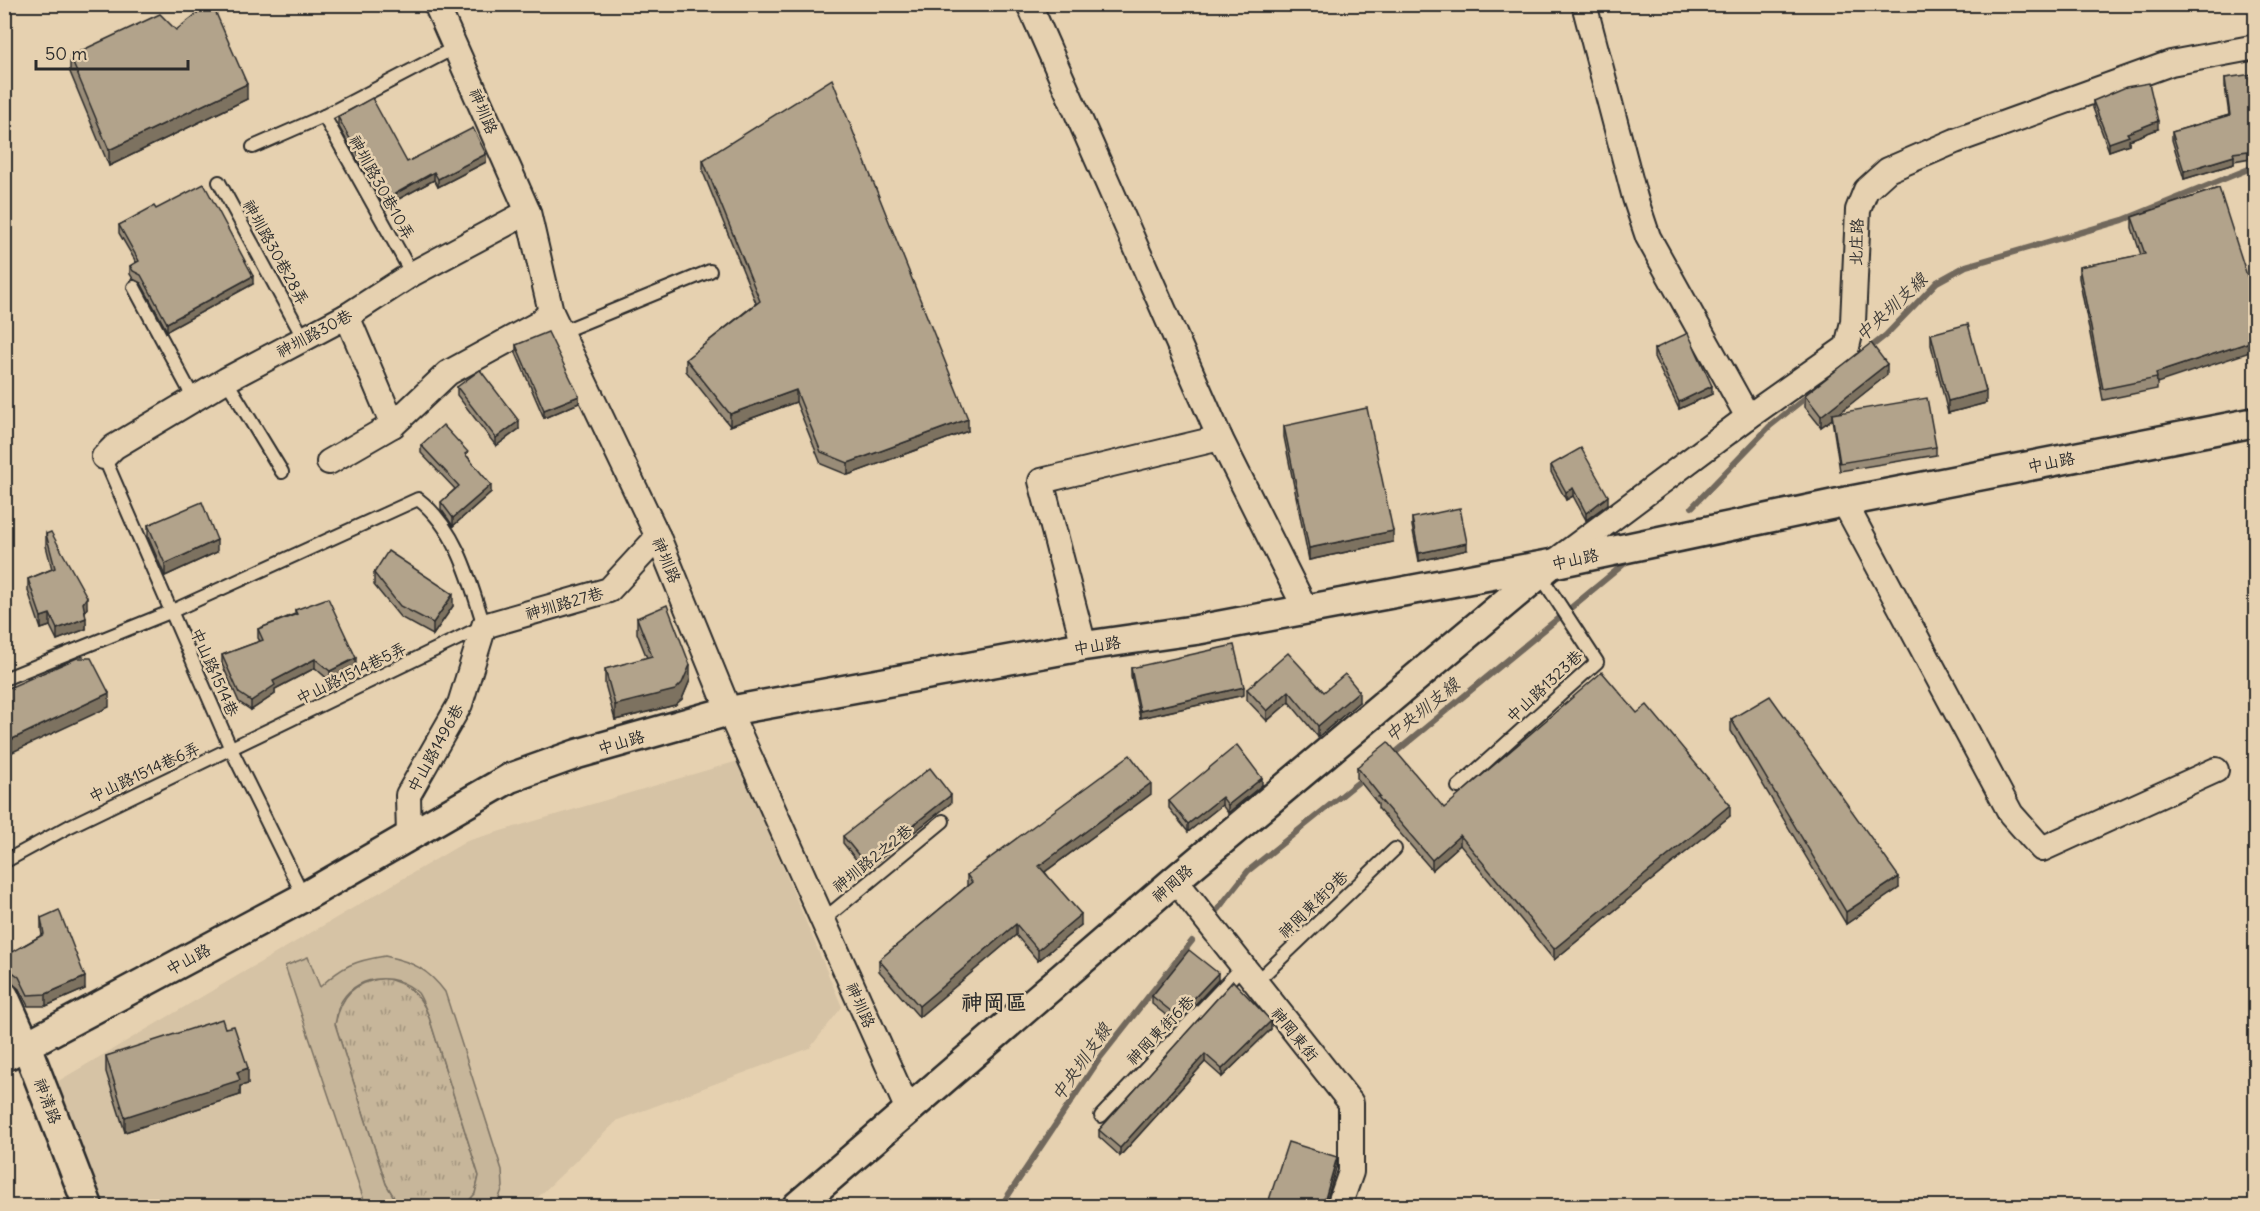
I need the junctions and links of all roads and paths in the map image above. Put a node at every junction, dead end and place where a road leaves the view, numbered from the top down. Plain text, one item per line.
1 (436, 4) edge
2 (1029, 4) edge
3 (1584, 4) edge
4 (456, 47) junction
5 (2256, 47) edge
6 (324, 116) junction
7 (253, 147) dead end
8 (219, 182) dead end
9 (528, 212) junction
10 (710, 271) dead end
11 (412, 274) junction
12 (134, 287) dead end
13 (347, 316) junction
14 (556, 322) junction
15 (304, 339) junction
16 (226, 380) junction
17 (194, 399) junction
18 (1748, 417) junction
19 (2256, 422) edge
20 (393, 425) junction
21 (1220, 438) junction
22 (104, 457) joint
23 (329, 462) dead end
24 (282, 472) dead end
25 (1844, 502) junction
26 (658, 537) junction
27 (1551, 564) junction
28 (1305, 608) junction
29 (170, 612) junction
30 (484, 626) junction
31 (1084, 646) junction
32 (4, 679) edge
33 (729, 711) junction
34 (231, 749) junction
35 (2216, 770) dead end
36 (1458, 787) dead end
37 (943, 821) dead end
38 (409, 838) junction
39 (1395, 849) dead end
40 (4, 862) edge
41 (1175, 880) junction
42 (304, 897) junction
43 (823, 920) junction
44 (1249, 975) junction
45 (4, 996) edge
46 (16, 1051) edge
47 (909, 1112) junction
48 (1101, 1116) dead end
49 (88, 1206) edge
50 (797, 1206) edge
51 (1339, 1206) edge

1 - 4 street, 神圳路
2 - 21 street
3 - 18 street
4 - 6 lane
4 - 9 street, 神圳路
5 - 18 street, 北庄路
6 - 7 lane
6 - 11 lane, 神圳路30巷10弄
8 - 15 lane, 神圳路30巷28弄
9 - 11 street, 神圳路30巷
9 - 14 street, 神圳路
10 - 14 lane
11 - 13 street, 神圳路30巷
12 - 17 lane
13 - 15 street, 神圳路30巷
13 - 20 street
14 - 20 street
14 - 26 street, 神圳路
15 - 16 street, 神圳路30巷
16 - 17 street, 神圳路30巷
16 - 24 lane
17 - 22 street, 神圳路30巷
18 - 27 street, 北庄路
19 - 25 street, 中山路
20 - 23 street
21 - 28 street
21 - 31 street
22 - 29 lane, 中山路1514巷
25 - 27 street, 中山路
25 - 35 street
26 - 30 street, 神圳路27巷
26 - 33 street, 神圳路
27 - 28 street, 中山路
27 - 36 lane, 中山路1323巷
27 - 41 street, 神岡路
28 - 31 street, 中山路
29 - 30 lane
29 - 32 lane
29 - 34 lane, 中山路1514巷
30 - 34 lane, 中山路1514巷5弄
30 - 38 street, 中山路1496巷
31 - 33 street, 中山路
33 - 38 street, 中山路
33 - 43 street, 神圳路
34 - 40 lane, 中山路1514巷6弄
34 - 42 lane, 中山路1514巷
37 - 43 lane, 神圳路2之2巷
38 - 42 street, 中山路
39 - 44 lane, 神岡東街9巷
41 - 44 street, 神岡東街
41 - 47 street, 神岡路
42 - 46 street, 中山路
43 - 47 street, 神圳路
44 - 48 lane, 神岡東街6巷
44 - 51 street, 神岡東街
45 - 46 street, 神清路
46 - 49 street, 神清路
47 - 50 street, 神岡路

